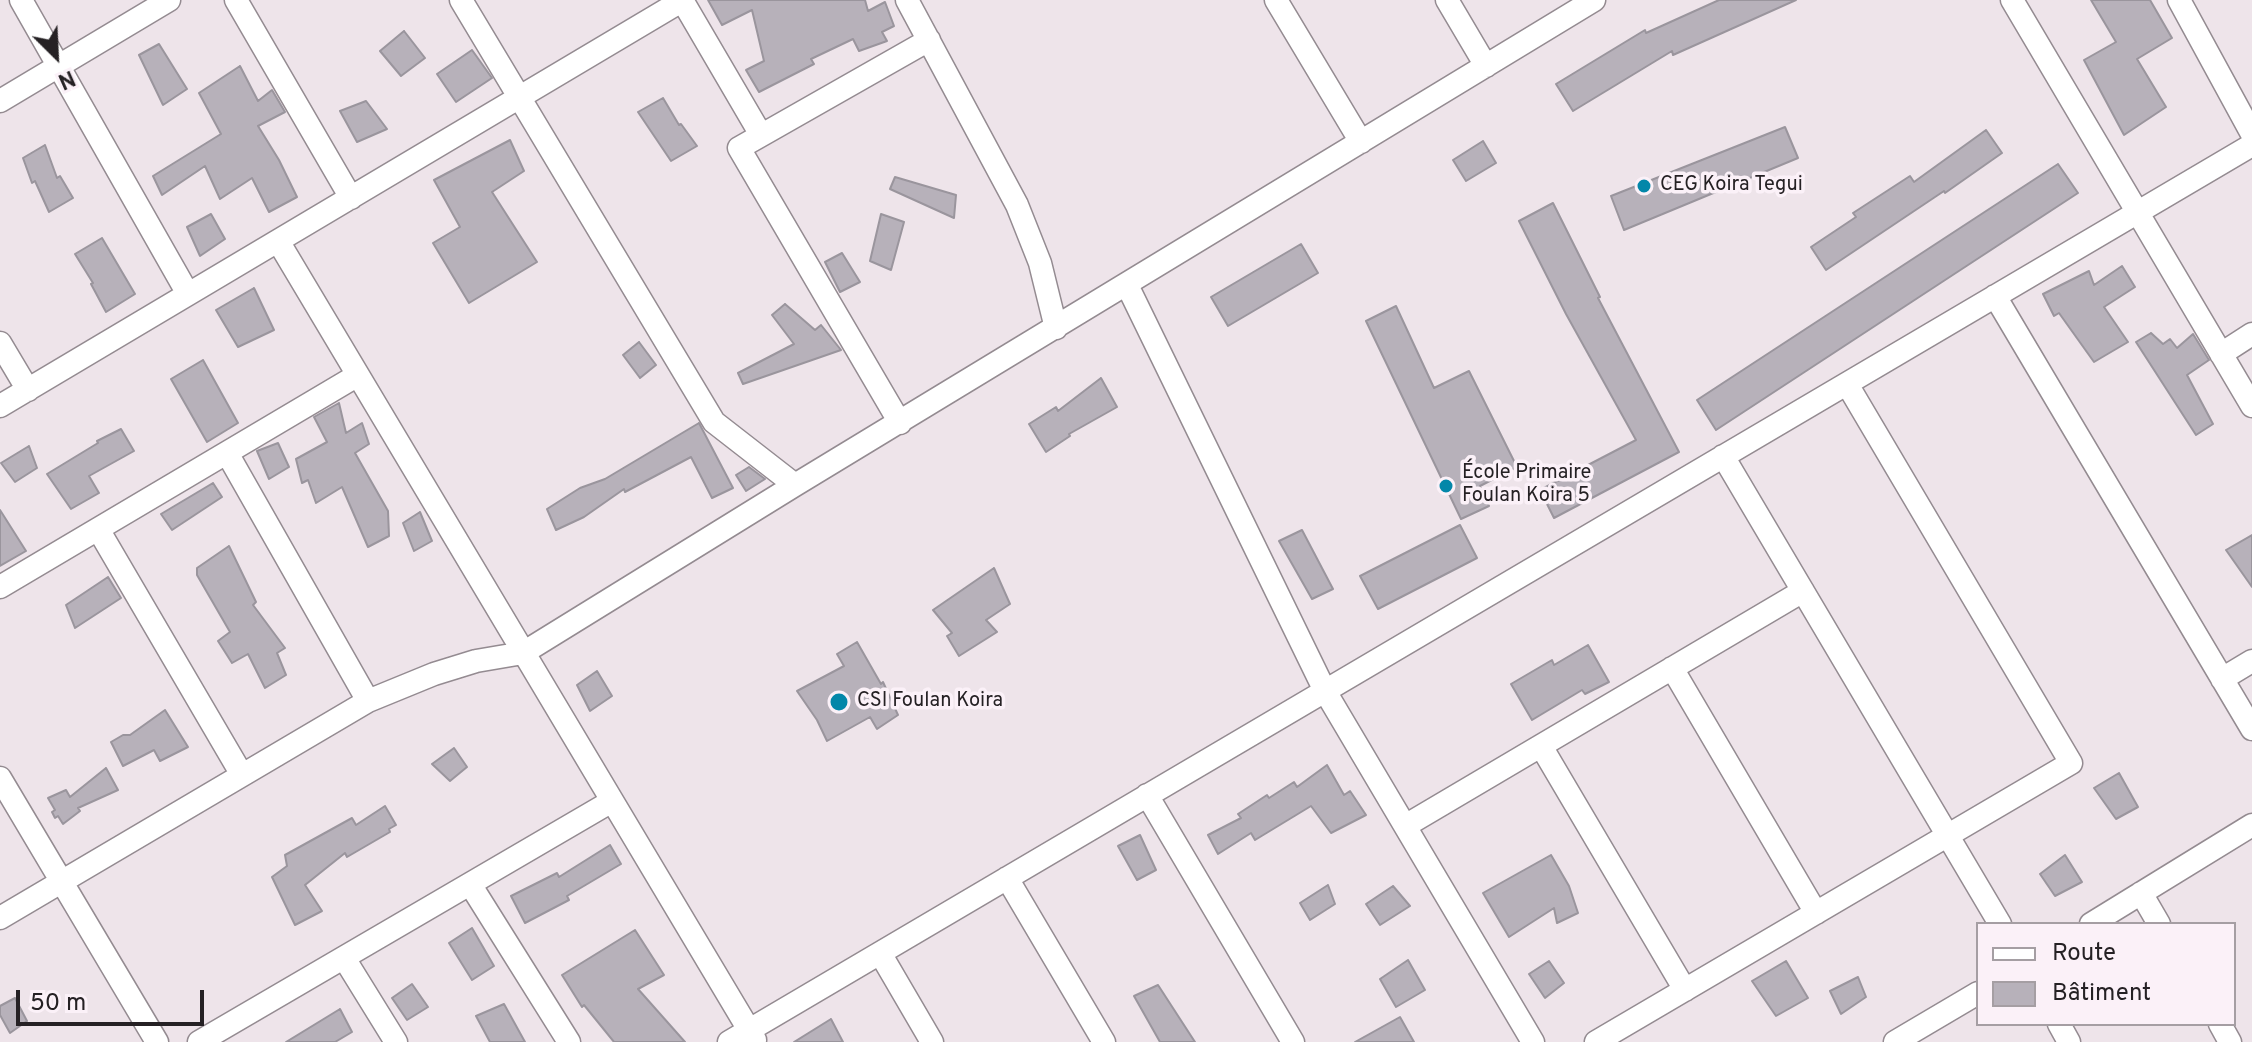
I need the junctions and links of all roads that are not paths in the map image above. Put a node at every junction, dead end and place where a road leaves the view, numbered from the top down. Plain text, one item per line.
1 (21, 0) edge
2 (169, 0) edge
3 (236, 0) edge
4 (461, 0) edge
5 (682, 0) edge
6 (907, 0) edge
7 (1276, 0) edge
8 (1447, 0) edge
9 (1594, 0) edge
10 (2012, 0) edge
11 (2179, 0) edge
12 (929, 40) junction
13 (58, 66) junction
14 (1486, 66) junction
15 (519, 96) junction
16 (0, 101) edge
17 (2252, 134) edge
18 (761, 135) junction
19 (1361, 142) junction
20 (2252, 145) edge
21 (351, 198) junction
22 (2138, 213) junction
23 (278, 241) junction
24 (1127, 285) junction
25 (188, 294) junction
26 (1995, 296) junction
27 (1056, 328) junction
28 (2252, 334) edge
29 (0, 343) edge
30 (2221, 354) junction
31 (358, 375) junction
32 (1847, 384) junction
33 (28, 390) junction
34 (0, 406) edge
35 (2252, 406) edge
36 (900, 423) junction
37 (227, 453) junction
38 (1723, 456) junction
39 (795, 485) junction
40 (98, 529) junction
41 (0, 587) edge
42 (1803, 591) junction
43 (523, 653) junction
44 (2252, 661) edge
45 (1672, 668) junction
46 (2222, 679) junction
47 (1325, 691) junction
48 (368, 701) junction
49 (2252, 729) edge
50 (1541, 746) junction
51 (242, 775) junction
52 (0, 778) edge
53 (1147, 795) junction
54 (612, 801) junction
55 (2252, 825) edge
56 (1405, 826) junction
57 (1947, 835) junction
58 (1007, 878) junction
59 (61, 881) junction
60 (470, 884) junction
61 (2141, 893) junction
62 (1816, 913) junction
63 (0, 918) edge
64 (1999, 922) edge
65 (2094, 922) edge
66 (2158, 922) edge
67 (880, 953) junction
68 (344, 958) junction
69 (1685, 990) junction
70 (1976, 994) edge
71 (752, 1036) edge
72 (157, 1042) edge
73 (199, 1042) edge
74 (396, 1042) edge
75 (569, 1042) edge
76 (729, 1042) edge
77 (932, 1042) edge
78 (1104, 1042) edge
79 (1293, 1042) edge
80 (1533, 1042) edge
81 (1596, 1042) edge
82 (1895, 1042) edge

1 - 13 street
2 - 13 street
3 - 21 street
4 - 15 street
5 - 15 street
5 - 18 street
6 - 12 street
7 - 19 street
8 - 14 street
9 - 14 street
10 - 22 street
11 - 17 street
12 - 18 street
12 - 27 street
13 - 16 street
13 - 25 street
14 - 19 street
15 - 21 street
15 - 39 street
18 - 36 street
19 - 24 street
20 - 22 street
21 - 23 street
22 - 26 street
22 - 30 street
23 - 25 street
23 - 31 street
24 - 27 street
24 - 47 street
25 - 33 street
26 - 32 street
26 - 46 street
27 - 36 street
28 - 30 street
29 - 33 street
30 - 35 street
31 - 37 street
31 - 43 street
32 - 38 street
32 - 57 street
33 - 34 street
36 - 39 street
37 - 40 street
37 - 48 street
38 - 42 street
38 - 47 street
39 - 43 street
40 - 41 street
40 - 51 street
42 - 45 street
42 - 57 street
43 - 48 street
43 - 54 street
44 - 46 street
45 - 50 street
45 - 62 street
46 - 49 street
47 - 53 street
47 - 56 street
48 - 51 street
50 - 56 street
50 - 69 street
51 - 59 street
52 - 59 street
53 - 58 street
53 - 79 street
54 - 60 street
54 - 71 street
55 - 61 street
56 - 80 street
57 - 62 street
57 - 64 street
58 - 67 street
58 - 78 street
59 - 63 street
59 - 72 street
60 - 68 street
60 - 75 street
61 - 65 street
61 - 66 street
62 - 69 street
67 - 71 street
67 - 77 street
68 - 73 street
68 - 74 street
69 - 81 street
70 - 82 street
71 - 76 street

